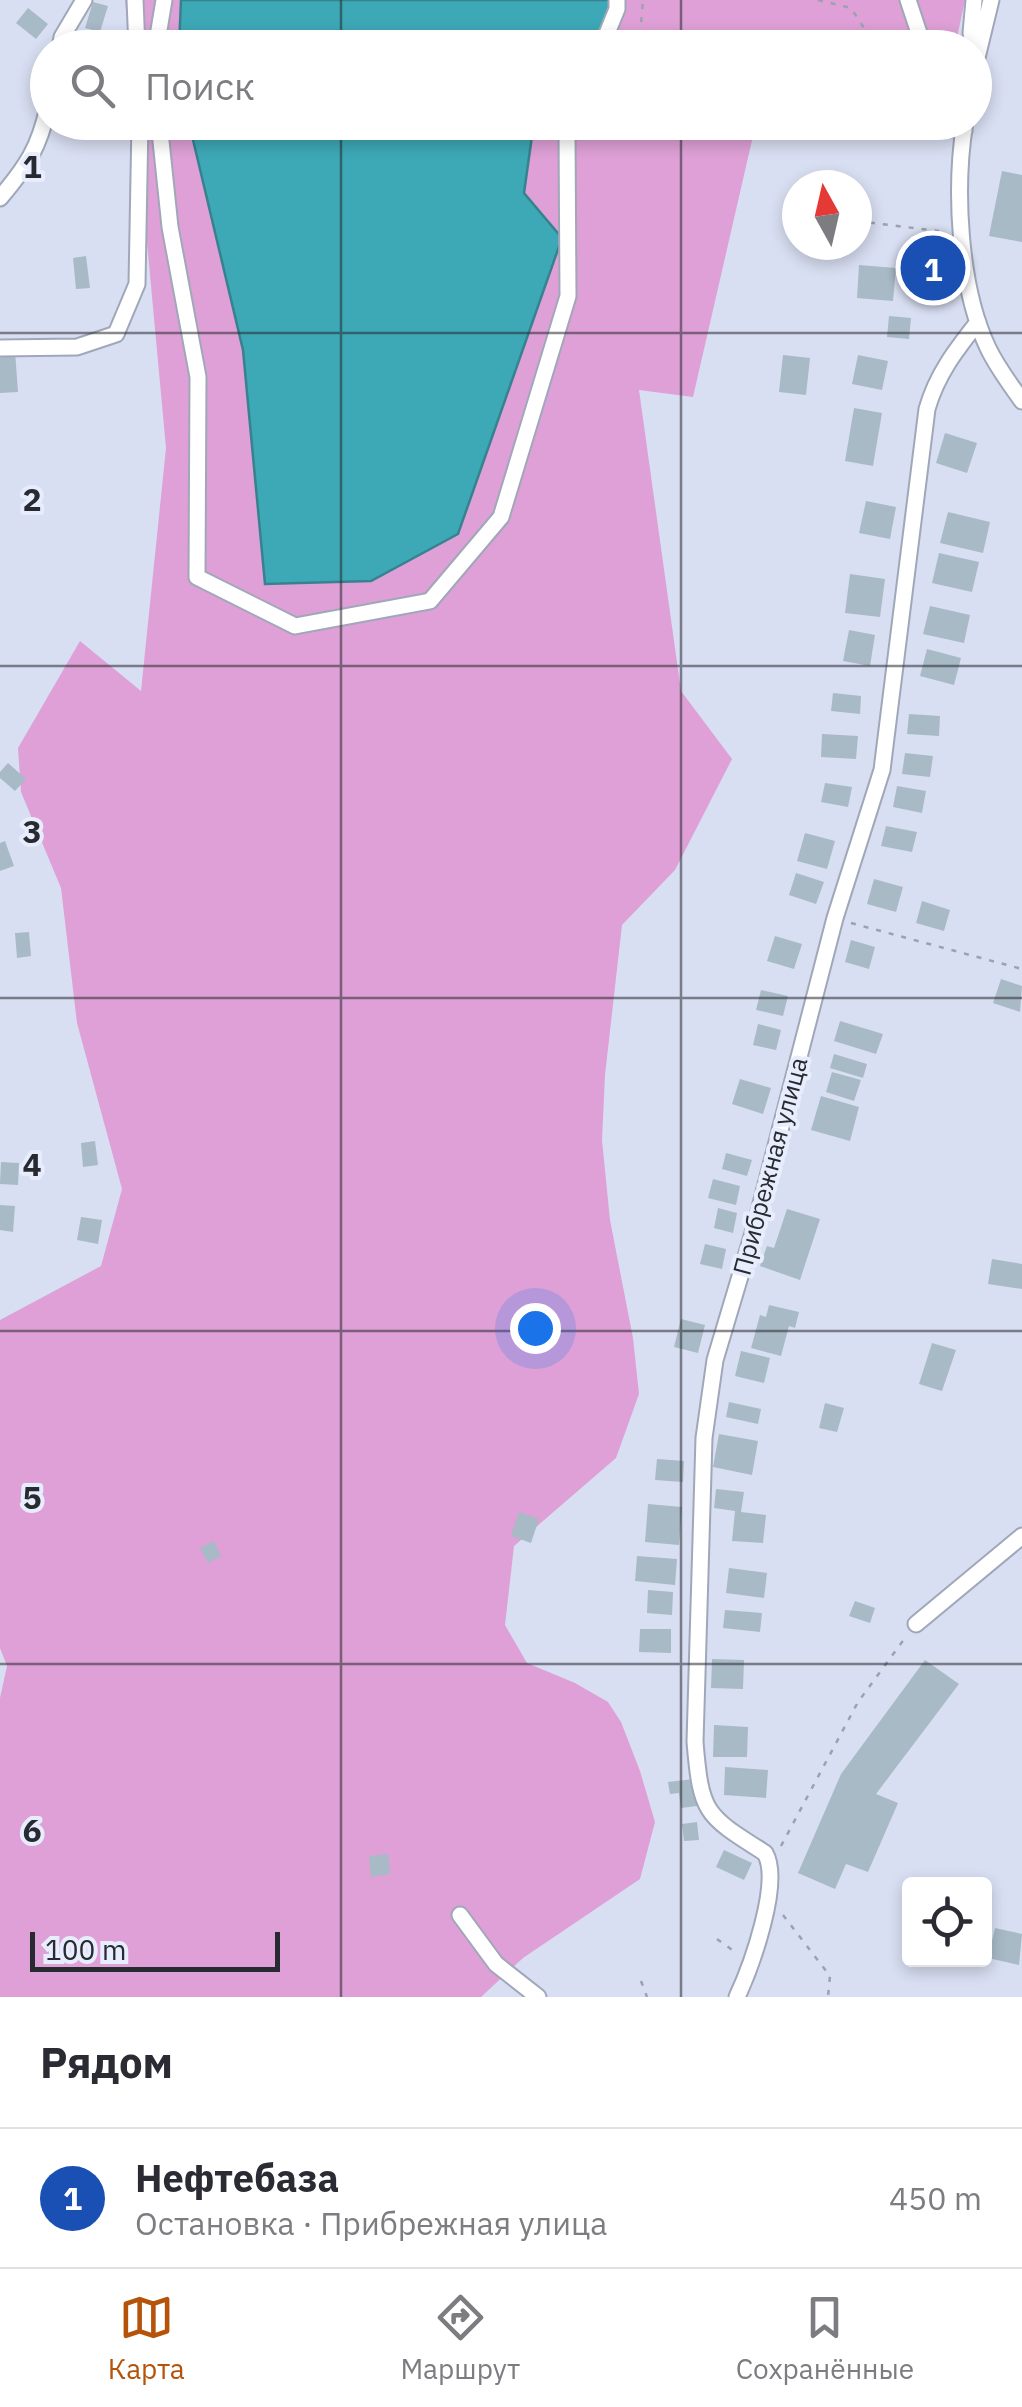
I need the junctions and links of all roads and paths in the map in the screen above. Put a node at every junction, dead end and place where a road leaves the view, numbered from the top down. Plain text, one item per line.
1 (84, 0) edge
2 (135, 0) edge
3 (164, 0) edge
4 (617, 0) edge
5 (643, 0) edge
6 (818, 0) edge
7 (908, 0) edge
8 (974, 0) edge
9 (991, 0) edge
10 (66, 30) edge
11 (136, 30) edge
12 (159, 30) edge
13 (607, 30) edge
14 (640, 30) edge
15 (865, 30) edge
16 (918, 30) edge
17 (971, 30) edge
18 (982, 30) edge
19 (40, 140) edge
20 (140, 140) edge
21 (161, 140) edge
22 (567, 140) edge
23 (964, 140) edge
24 (0, 198) edge
25 (872, 223) edge
26 (962, 234) junction
27 (978, 322) junction
28 (0, 348) edge
29 (1022, 402) edge
30 (835, 918) junction
31 (1022, 969) edge
32 (1022, 1536) edge
33 (916, 1624) joint
34 (770, 1869) junction
35 (769, 1898) junction
36 (460, 1915) dead end
37 (716, 1939) dead end
38 (750, 1959) junction
39 (641, 1980) dead end
40 (538, 1997) edge
41 (646, 1997) edge
42 (737, 1997) edge
43 (828, 1997) edge

1 - 10 street
2 - 11 street
3 - 12 street
4 - 13 street
5 - 14 path
6 - 15 path
7 - 16 street
8 - 17 street
9 - 18 street
19 - 24 street
20 - 28 street
21 - 22 street
23 - 26 street
25 - 26 path
26 - 27 street
27 - 29 street
27 - 30 street, Прибрежная улица
30 - 31 path
30 - 34 street, Прибрежная улица
32 - 33 street
33 - 34 path
34 - 35 street
35 - 38 street
35 - 43 path
36 - 40 street
37 - 38 path
38 - 42 street
39 - 41 path

